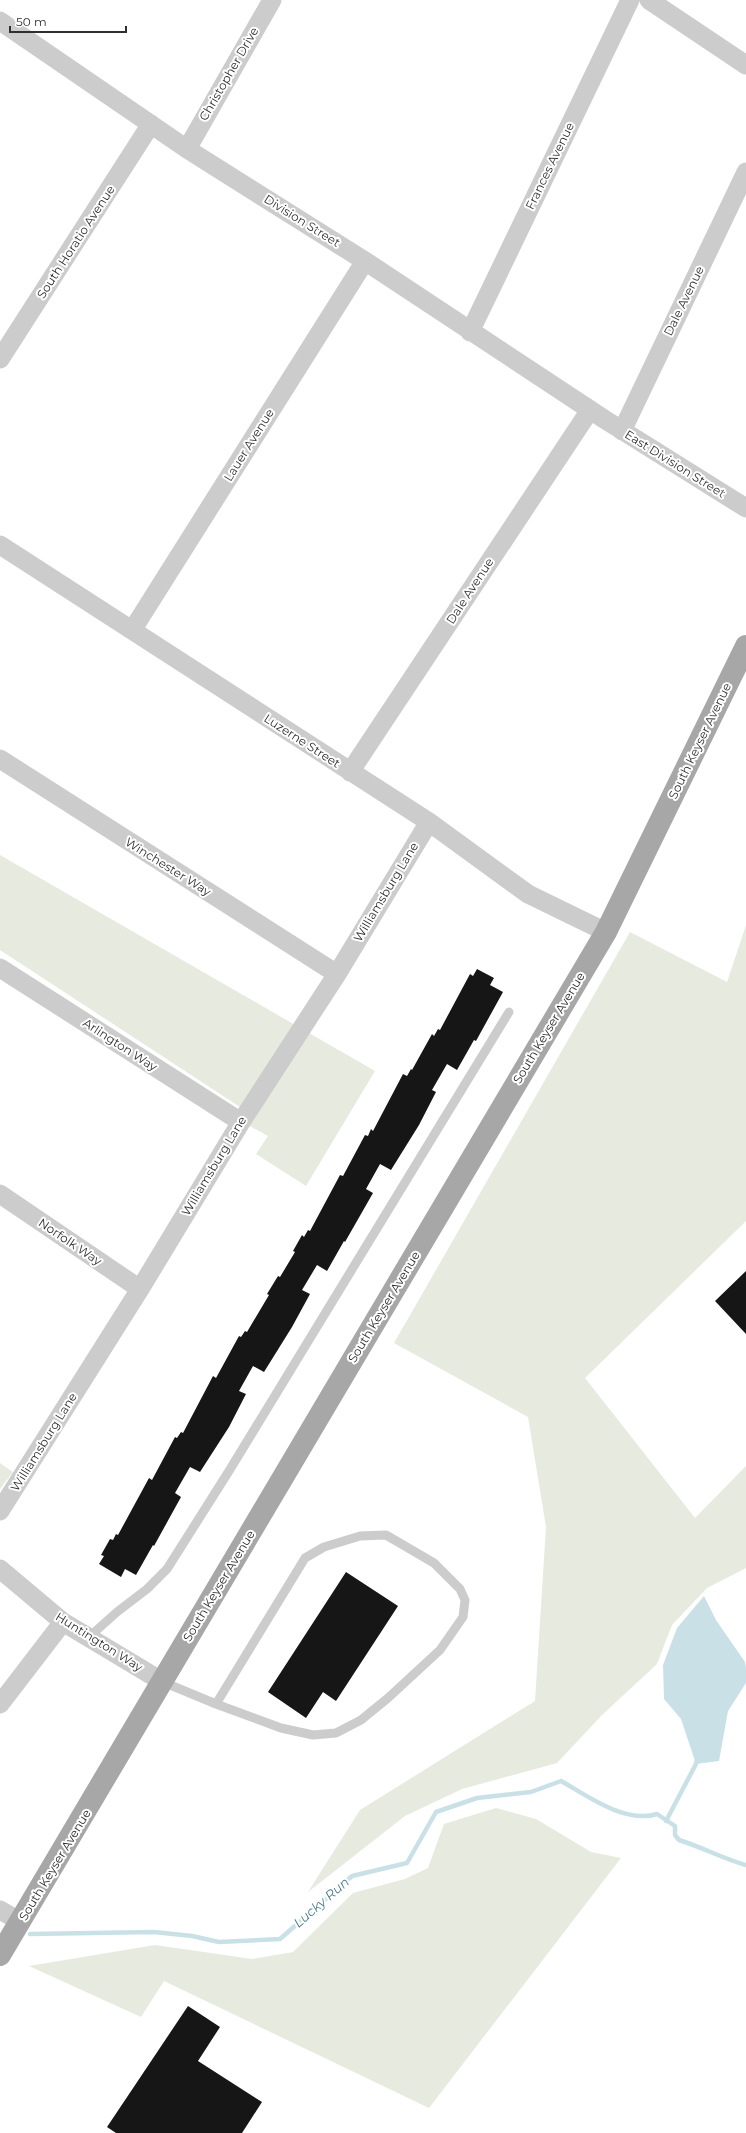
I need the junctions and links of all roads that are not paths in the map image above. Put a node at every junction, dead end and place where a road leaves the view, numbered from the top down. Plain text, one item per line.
1 (272, 0) edge
2 (630, 0) edge
3 (649, 0) edge
4 (0, 21) edge
5 (746, 65) edge
6 (151, 124) junction
7 (187, 149) junction
8 (746, 172) edge
9 (365, 261) junction
10 (470, 332) junction
11 (0, 359) edge
12 (597, 415) junction
13 (622, 431) junction
14 (746, 508) edge
15 (0, 545) edge
16 (133, 629) junction
17 (746, 646) edge
18 (0, 759) edge
19 (350, 772) junction
20 (429, 822) junction
21 (606, 932) junction
22 (0, 968) edge
23 (337, 974) junction
24 (509, 1012) dead end
25 (241, 1122) junction
26 (0, 1194) edge
27 (140, 1289) junction
28 (0, 1511) edge
29 (0, 1569) edge
30 (63, 1622) junction
31 (89, 1637) junction
32 (163, 1682) junction
33 (0, 1704) edge
34 (216, 1704) junction
35 (0, 1910) edge
36 (21, 1922) junction
37 (0, 1955) edge

1 - 7 street, Christopher Drive
2 - 10 street, Frances Avenue
3 - 5 street
4 - 6 street, Division Street
6 - 7 street, Division Street
6 - 11 street, South Horatio Avenue
7 - 9 street, Division Street
8 - 13 street, Dale Avenue
9 - 10 street, Division Street
9 - 16 street, Lauer Avenue
10 - 12 street, Division Street
12 - 13 street, East Division Street
12 - 19 street, Dale Avenue
13 - 14 street, East Division Street
15 - 16 street, Luzerne Street
16 - 19 street, Luzerne Street
17 - 21 main road, South Keyser Avenue
18 - 23 street, Winchester Way
19 - 20 street, Luzerne Street
20 - 21 street, Luzerne Street
20 - 23 street, Williamsburg Lane
21 - 32 main road, South Keyser Avenue
22 - 25 street, Arlington Way
23 - 25 street, Williamsburg Lane
24 - 31 lane
25 - 27 street, Williamsburg Lane
26 - 27 street, Norfolk Way
27 - 28 street, Williamsburg Lane
29 - 30 street, Huntington Way
30 - 31 street, Huntington Way
30 - 33 street
31 - 32 street, Huntington Way
32 - 34 lane
32 - 36 main road, South Keyser Avenue
34 - 34 lane
35 - 36 street
36 - 37 main road, South Keyser Avenue

